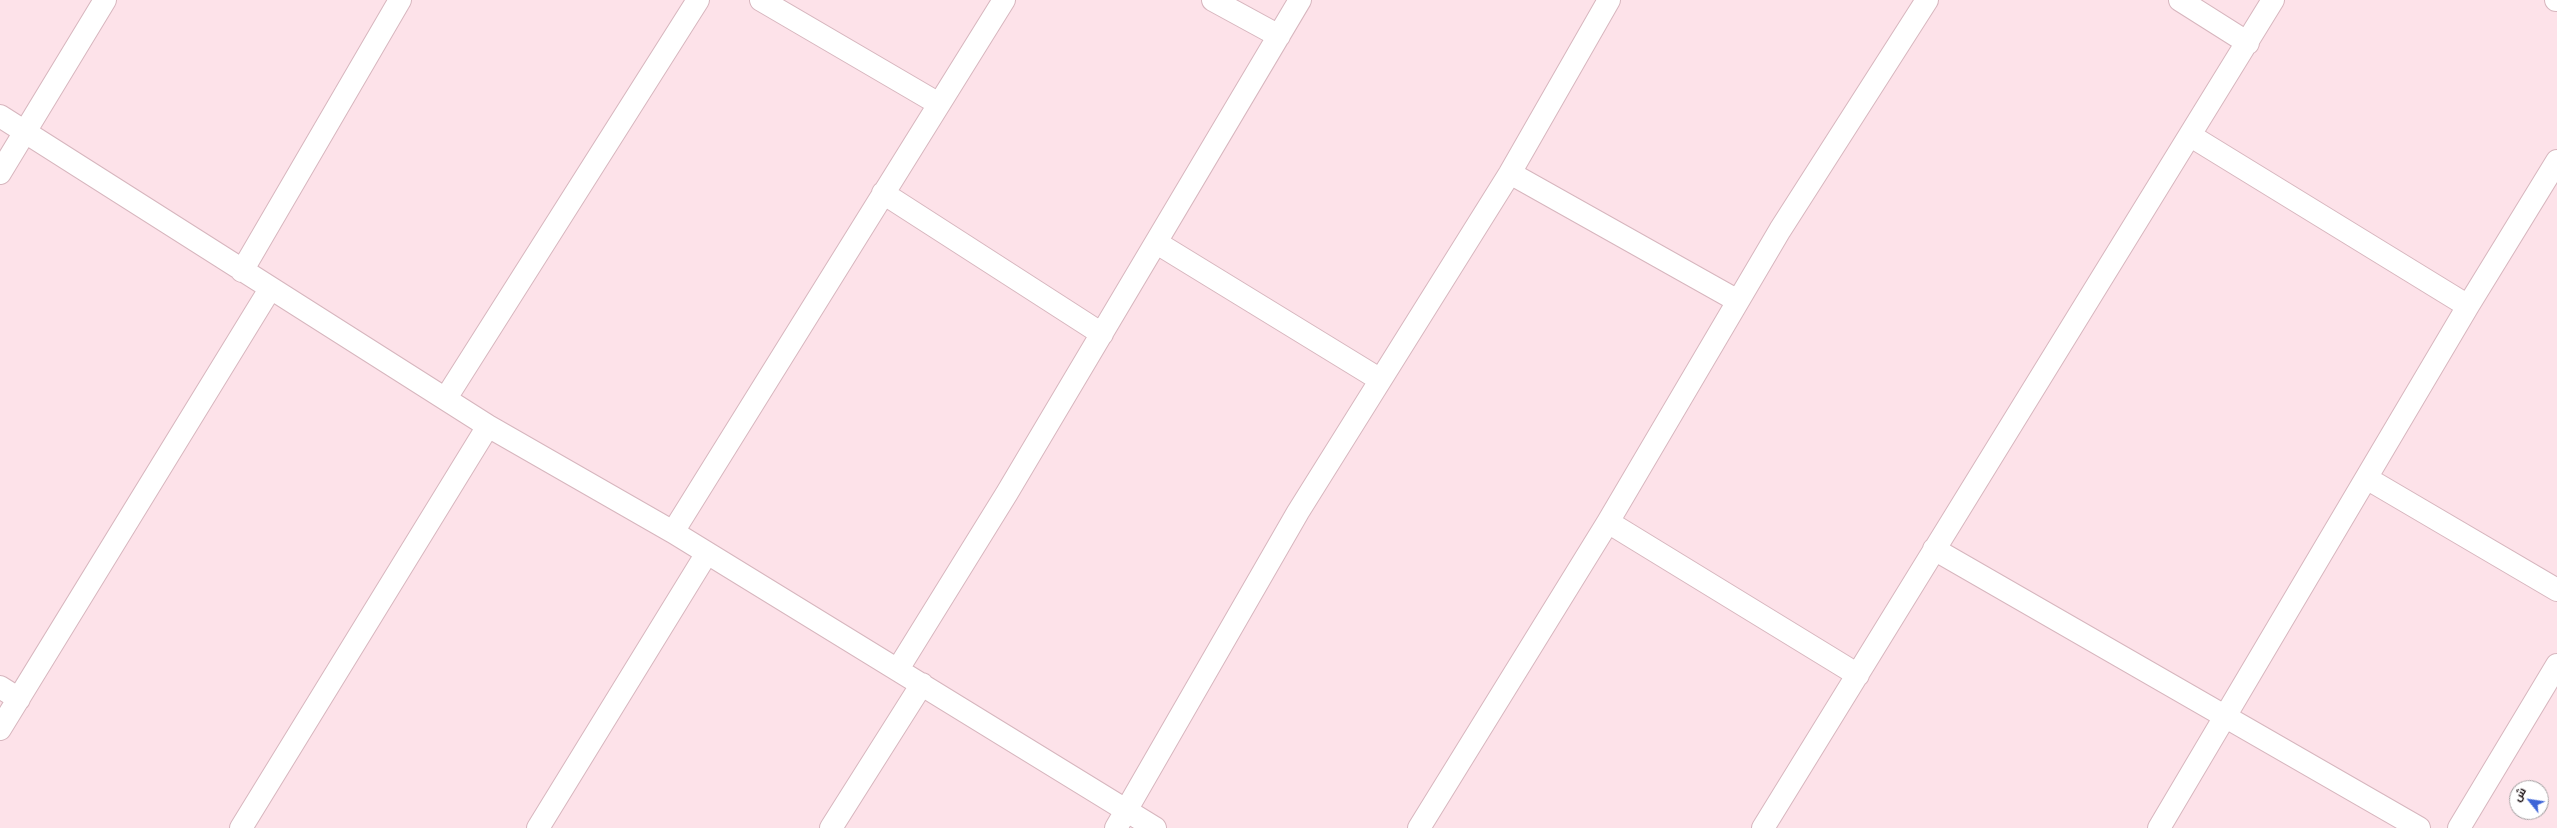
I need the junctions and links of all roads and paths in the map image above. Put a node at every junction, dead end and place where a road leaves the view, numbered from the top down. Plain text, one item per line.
1 (105, 0) edge
2 (400, 0) edge
3 (698, 0) edge
4 (761, 0) edge
5 (1004, 0) edge
6 (1213, 0) edge
7 (1300, 0) edge
8 (1610, 0) edge
9 (2180, 0) edge
10 (2273, 0) edge
11 (1926, 1) edge
12 (1279, 36) junction
13 (2248, 43) junction
14 (939, 104) junction
15 (0, 116) edge
16 (25, 132) junction
17 (2190, 136) junction
18 (2557, 161) edge
19 (0, 173) edge
20 (1510, 173) junction
21 (883, 193) junction
22 (1157, 243) junction
23 (242, 271) junction
24 (270, 289) junction
25 (1738, 302) junction
26 (2468, 306) junction
27 (1102, 334) junction
28 (1379, 379) junction
29 (446, 398) junction
30 (488, 426) junction
31 (2368, 479) junction
32 (1608, 522) junction
33 (673, 532) junction
34 (1934, 550) junction
35 (707, 553) junction
36 (2557, 590) edge
37 (2557, 665) edge
38 (898, 670) junction
39 (1858, 675) junction
40 (922, 684) junction
41 (0, 687) edge
42 (19, 698) junction
43 (2225, 718) junction
44 (0, 730) edge
45 (1121, 819) edge
46 (242, 828) edge
47 (538, 828) edge
48 (830, 828) edge
49 (1155, 828) edge
50 (1419, 828) edge
51 (1763, 828) edge
52 (2159, 828) edge
53 (2419, 828) edge
54 (2459, 828) edge

1 - 16 street
2 - 23 street
3 - 29 street
4 - 14 street
5 - 14 street
6 - 12 street
7 - 12 street
8 - 20 street
9 - 13 street
10 - 13 street
11 - 25 street
12 - 22 street
13 - 17 street
14 - 21 street
15 - 16 street
16 - 19 street
16 - 23 street
17 - 26 street
17 - 34 street
18 - 26 street
20 - 25 street
20 - 28 street
21 - 27 street
21 - 33 street
22 - 27 street
22 - 28 street
23 - 24 street
24 - 29 street
24 - 42 street
25 - 32 street
26 - 31 street
27 - 38 street
28 - 45 street
29 - 30 street
30 - 33 street
30 - 46 street
31 - 36 street
31 - 43 street
32 - 39 street
32 - 50 street
33 - 35 street
34 - 39 street
34 - 43 street
35 - 38 street
35 - 47 street
37 - 54 street
38 - 40 street
39 - 51 street
40 - 45 street
40 - 48 street
41 - 42 street
42 - 44 street
43 - 52 street
43 - 53 street
45 - 49 street

